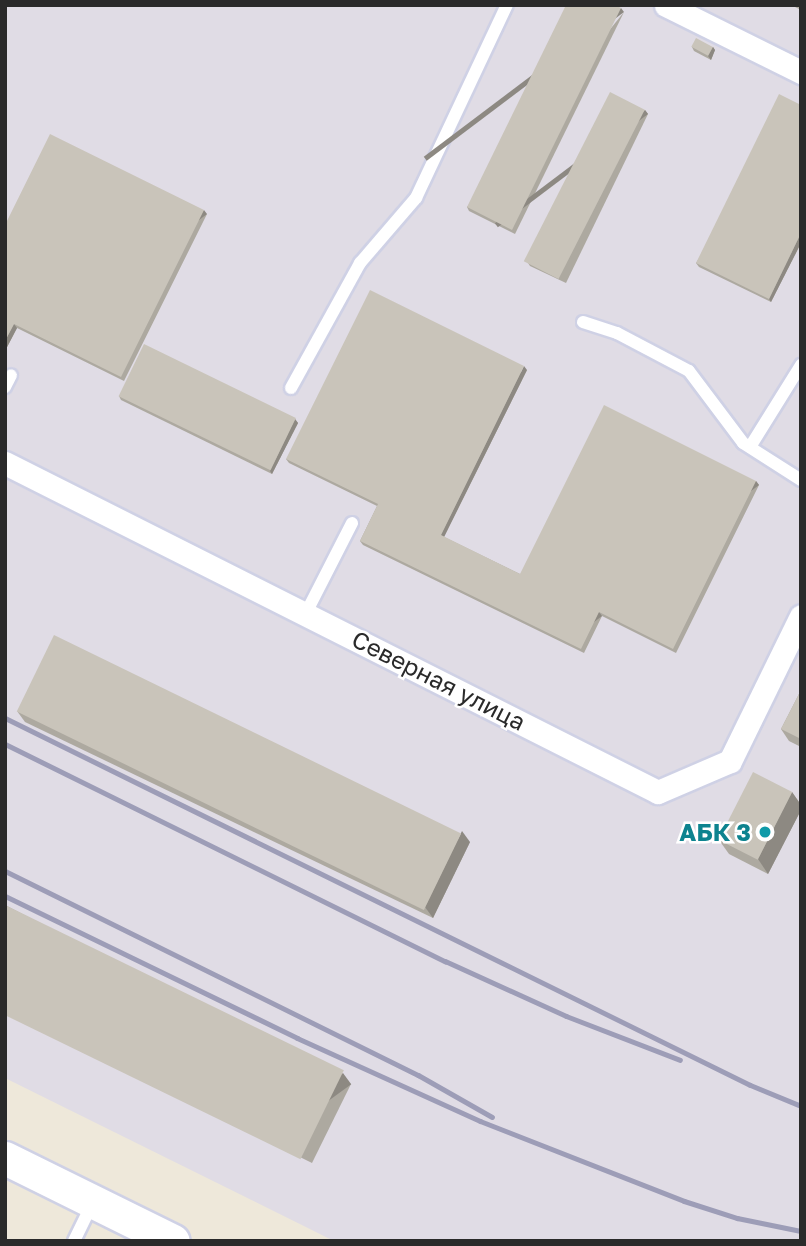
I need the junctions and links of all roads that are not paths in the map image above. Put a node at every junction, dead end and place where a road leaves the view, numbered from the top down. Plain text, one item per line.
1 (507, 5) edge
2 (666, 5) edge
3 (801, 72) edge
4 (583, 322) dead end
5 (801, 365) edge
6 (291, 388) dead end
7 (750, 447) junction
8 (5, 463) edge
9 (801, 480) edge
10 (352, 523) dead end
11 (306, 613) junction
12 (801, 616) edge
13 (5, 1158) edge
14 (93, 1202) junction
15 (74, 1241) edge
16 (173, 1241) edge

1 - 6 lane
2 - 3 street
4 - 7 lane
5 - 7 lane
7 - 9 lane
8 - 11 street, Северная улица
10 - 11 lane
11 - 12 street, Северная улица
13 - 14 main road
14 - 15 lane
14 - 16 main road

